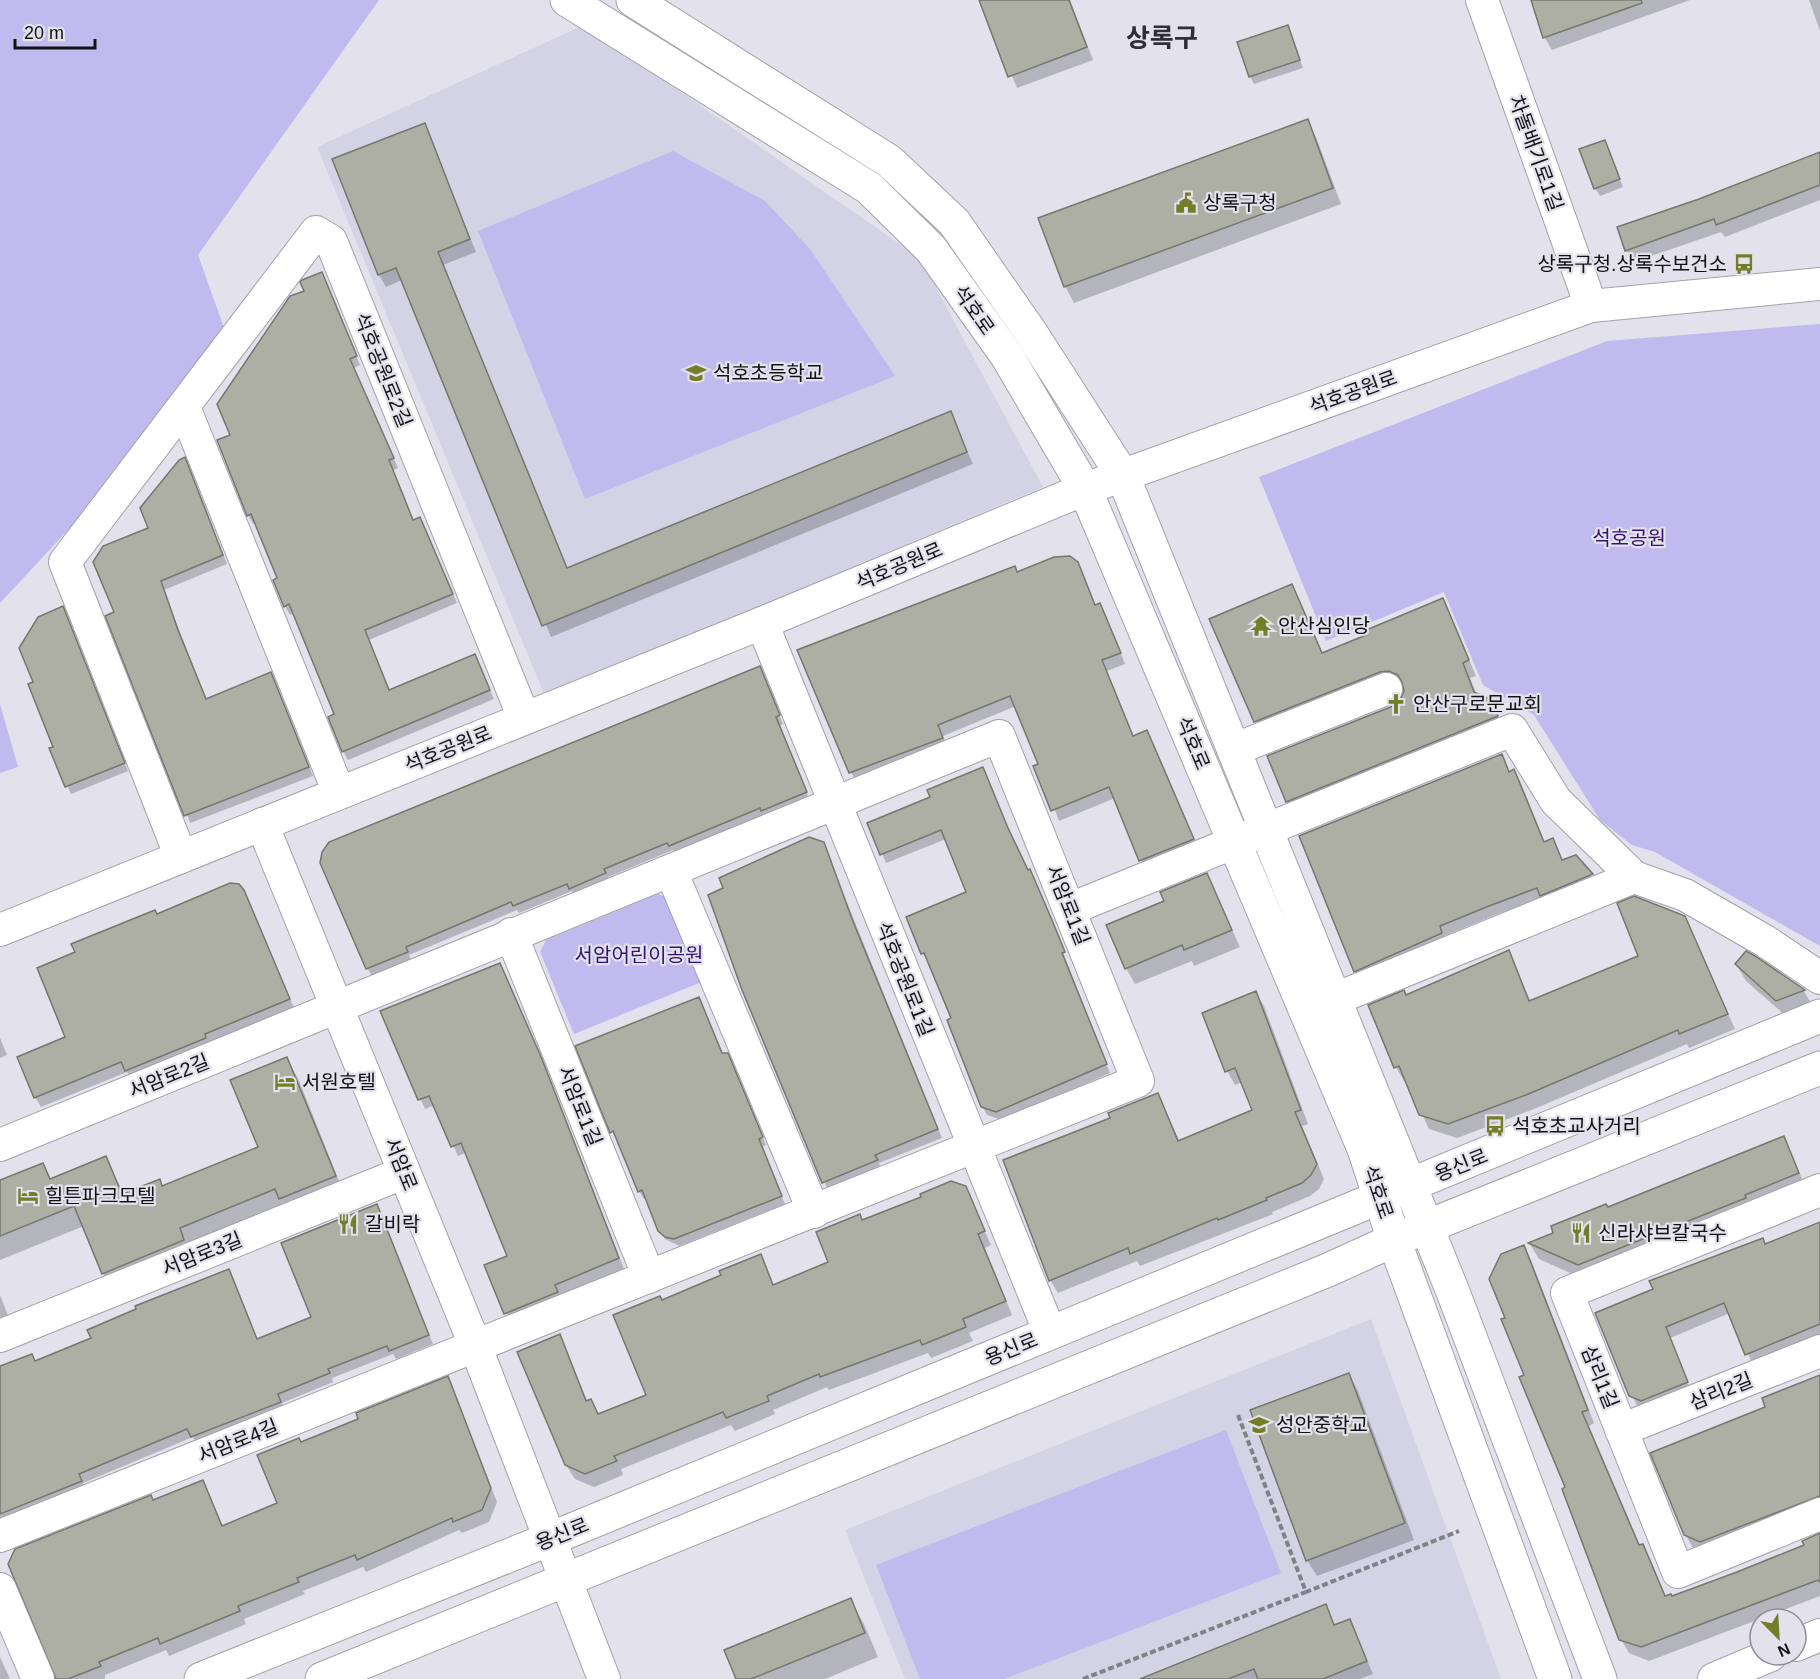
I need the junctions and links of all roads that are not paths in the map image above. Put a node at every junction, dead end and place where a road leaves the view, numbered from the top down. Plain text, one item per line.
1 (567, 0) edge
2 (633, 0) edge
3 (1482, 0) edge
4 (1820, 284) edge
5 (1591, 306) junction
6 (184, 407) junction
7 (1123, 476) junction
8 (1085, 489) junction
9 (762, 623) junction
10 (1386, 689) dead end
11 (524, 718) junction
12 (1233, 750) junction
13 (339, 793) junction
14 (834, 803) junction
15 (262, 824) junction
16 (1266, 829) junction
17 (1235, 842) junction
18 (181, 857) junction
19 (671, 871) junction
20 (1634, 877) junction
21 (1070, 909) junction
22 (0, 930) edge
23 (511, 934) junction
24 (1820, 978) edge
25 (1335, 999) junction
26 (339, 1007) junction
27 (1820, 1016) edge
28 (1820, 1068) edge
29 (0, 1145) edge
30 (973, 1148) junction
31 (404, 1173) junction
32 (1820, 1190) edge
33 (1395, 1191) junction
34 (814, 1212) junction
35 (1427, 1227) junction
36 (1394, 1240) junction
37 (649, 1277) junction
38 (1050, 1333) junction
39 (0, 1336) edge
40 (476, 1345) junction
41 (1820, 1352) edge
42 (1621, 1430) junction
43 (1820, 1514) edge
44 (0, 1536) edge
45 (550, 1539) junction
46 (568, 1581) junction
47 (0, 1589) edge
48 (1748, 1665) edge
49 (38, 1679) edge
50 (201, 1679) edge
51 (322, 1679) edge
52 (604, 1679) edge
53 (1555, 1679) edge
54 (1600, 1679) edge
55 (1714, 1679) edge

1 - 8 main road, 석호로
2 - 7 main road, 석호로
3 - 5 street, 차돌배기로1길
4 - 5 street, 석호공원로
5 - 7 street, 석호공원로
6 - 11 street, 석호공원로2길
6 - 13 street
6 - 18 street, 석호공원로2길
7 - 8 street, 석호공원로
7 - 12 main road, 석호로
8 - 9 street, 석호공원로
8 - 17 main road, 석호로
9 - 11 street, 석호공원로
9 - 14 street, 석호공원로1길
10 - 12 street
11 - 13 street, 석호공원로
12 - 16 main road, 석호로
13 - 15 street, 석호공원로
14 - 19 street, 서암로1길
14 - 21 street, 서암로1길
14 - 30 street, 석호공원로1길
15 - 18 street, 석호공원로
15 - 26 street, 서암로
16 - 17 street
16 - 20 street
16 - 25 main road, 석호로
17 - 21 street
17 - 33 main road, 석호로
18 - 22 street, 석호공원로
19 - 23 street, 서암로1길
19 - 34 street
20 - 24 street
20 - 25 street
21 - 30 street, 서암로1길
23 - 26 street, 서암로1길
23 - 37 street, 서암로1길
25 - 33 main road, 석호로
26 - 29 street, 서암로2길
26 - 31 street, 서암로
27 - 33 main road, 용신로
28 - 35 main road
30 - 34 street, 서암로1길
30 - 38 street, 석호공원로1길
31 - 39 street, 서암로3길
31 - 40 street, 서암로
32 - 42 street, 삼리1길
33 - 35 main road, 석호로
33 - 36 main road, 석호로
33 - 38 main road, 용신로
34 - 37 street, 서암로1길
35 - 36 main road
35 - 54 main road, 석호로
36 - 46 main road
36 - 53 main road, 석호로
37 - 40 street, 서암로1길
38 - 45 main road, 용신로
40 - 44 street, 서암로4길
40 - 45 street, 서암로
41 - 42 street, 삼리2길
42 - 43 street, 삼리1길
45 - 46 street, 서암로
45 - 50 main road, 용신로
46 - 51 main road
46 - 52 street, 서암로
47 - 49 street
48 - 55 street

